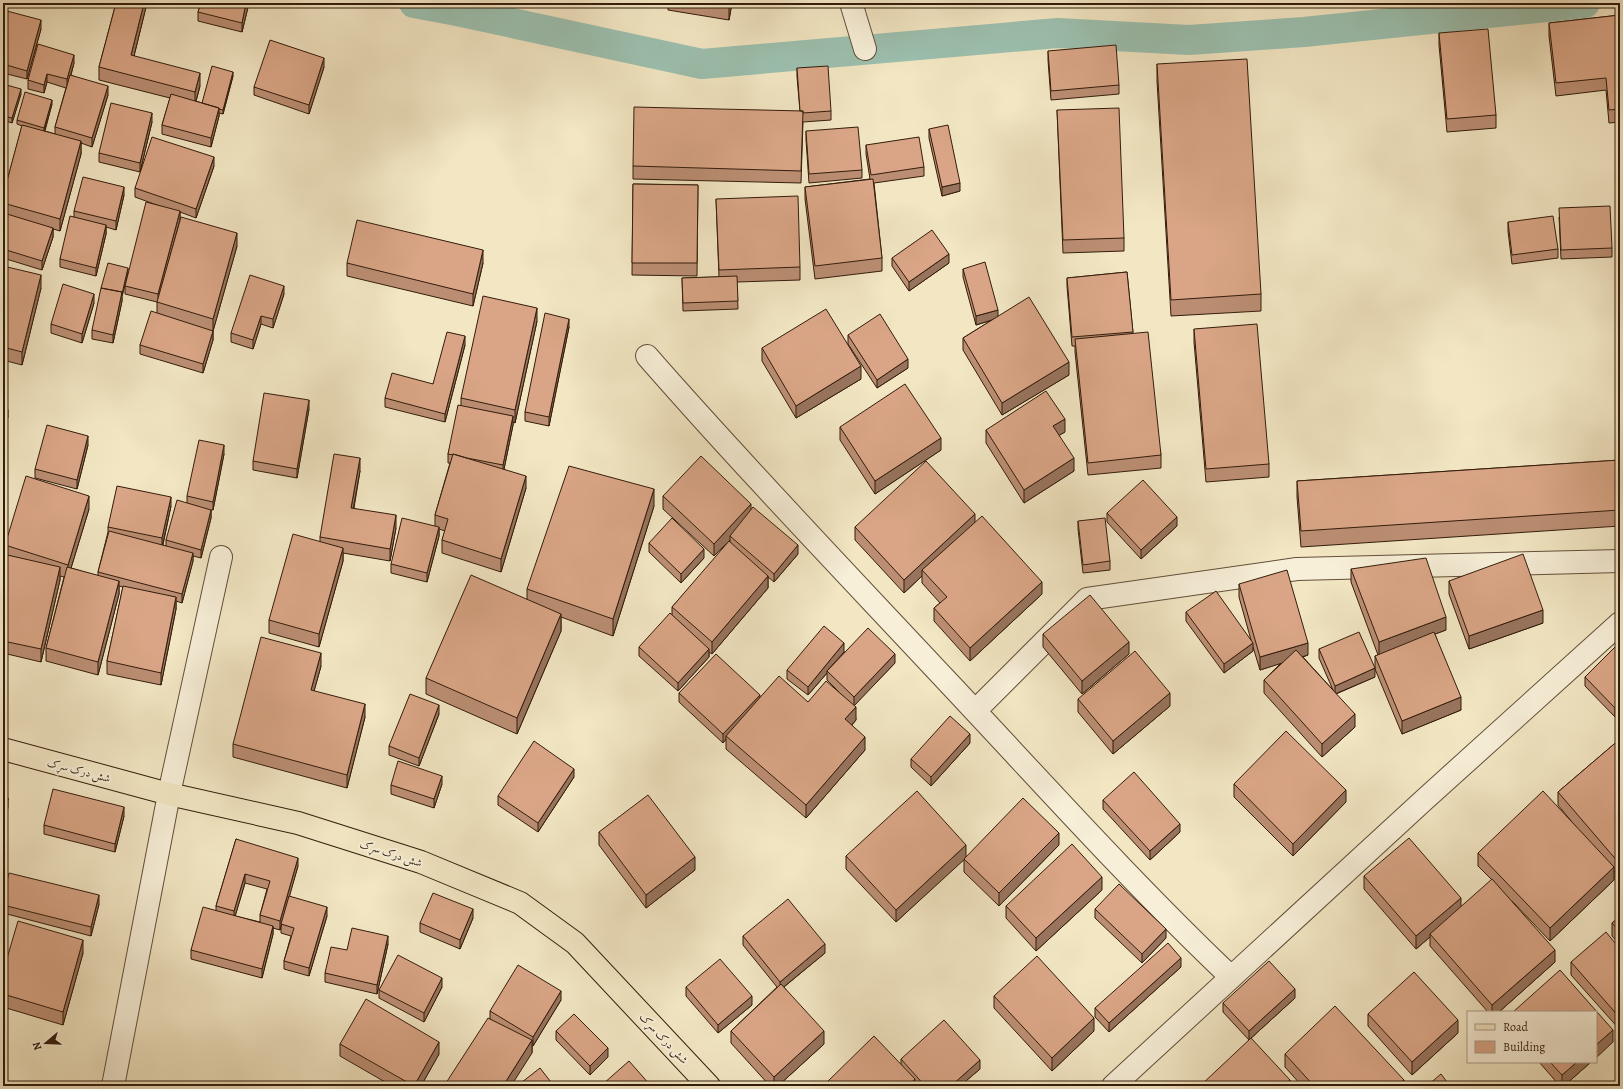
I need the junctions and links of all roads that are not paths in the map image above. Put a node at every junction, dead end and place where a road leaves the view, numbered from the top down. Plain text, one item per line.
1 (853, 3) edge
2 (866, 49) dead end
3 (647, 356) dead end
4 (221, 557) dead end
5 (1620, 561) edge
6 (1620, 624) edge
7 (975, 711) junction
8 (3, 749) edge
9 (169, 794) junction
10 (1231, 977) junction
11 (112, 1086) edge
12 (710, 1086) edge
13 (1113, 1086) edge

1 - 2 street
3 - 7 street
4 - 9 street
5 - 7 street
6 - 10 street
7 - 10 street
8 - 9 main road, شش درک سړک
9 - 11 street
9 - 12 main road, شش درک سړک
10 - 13 street

